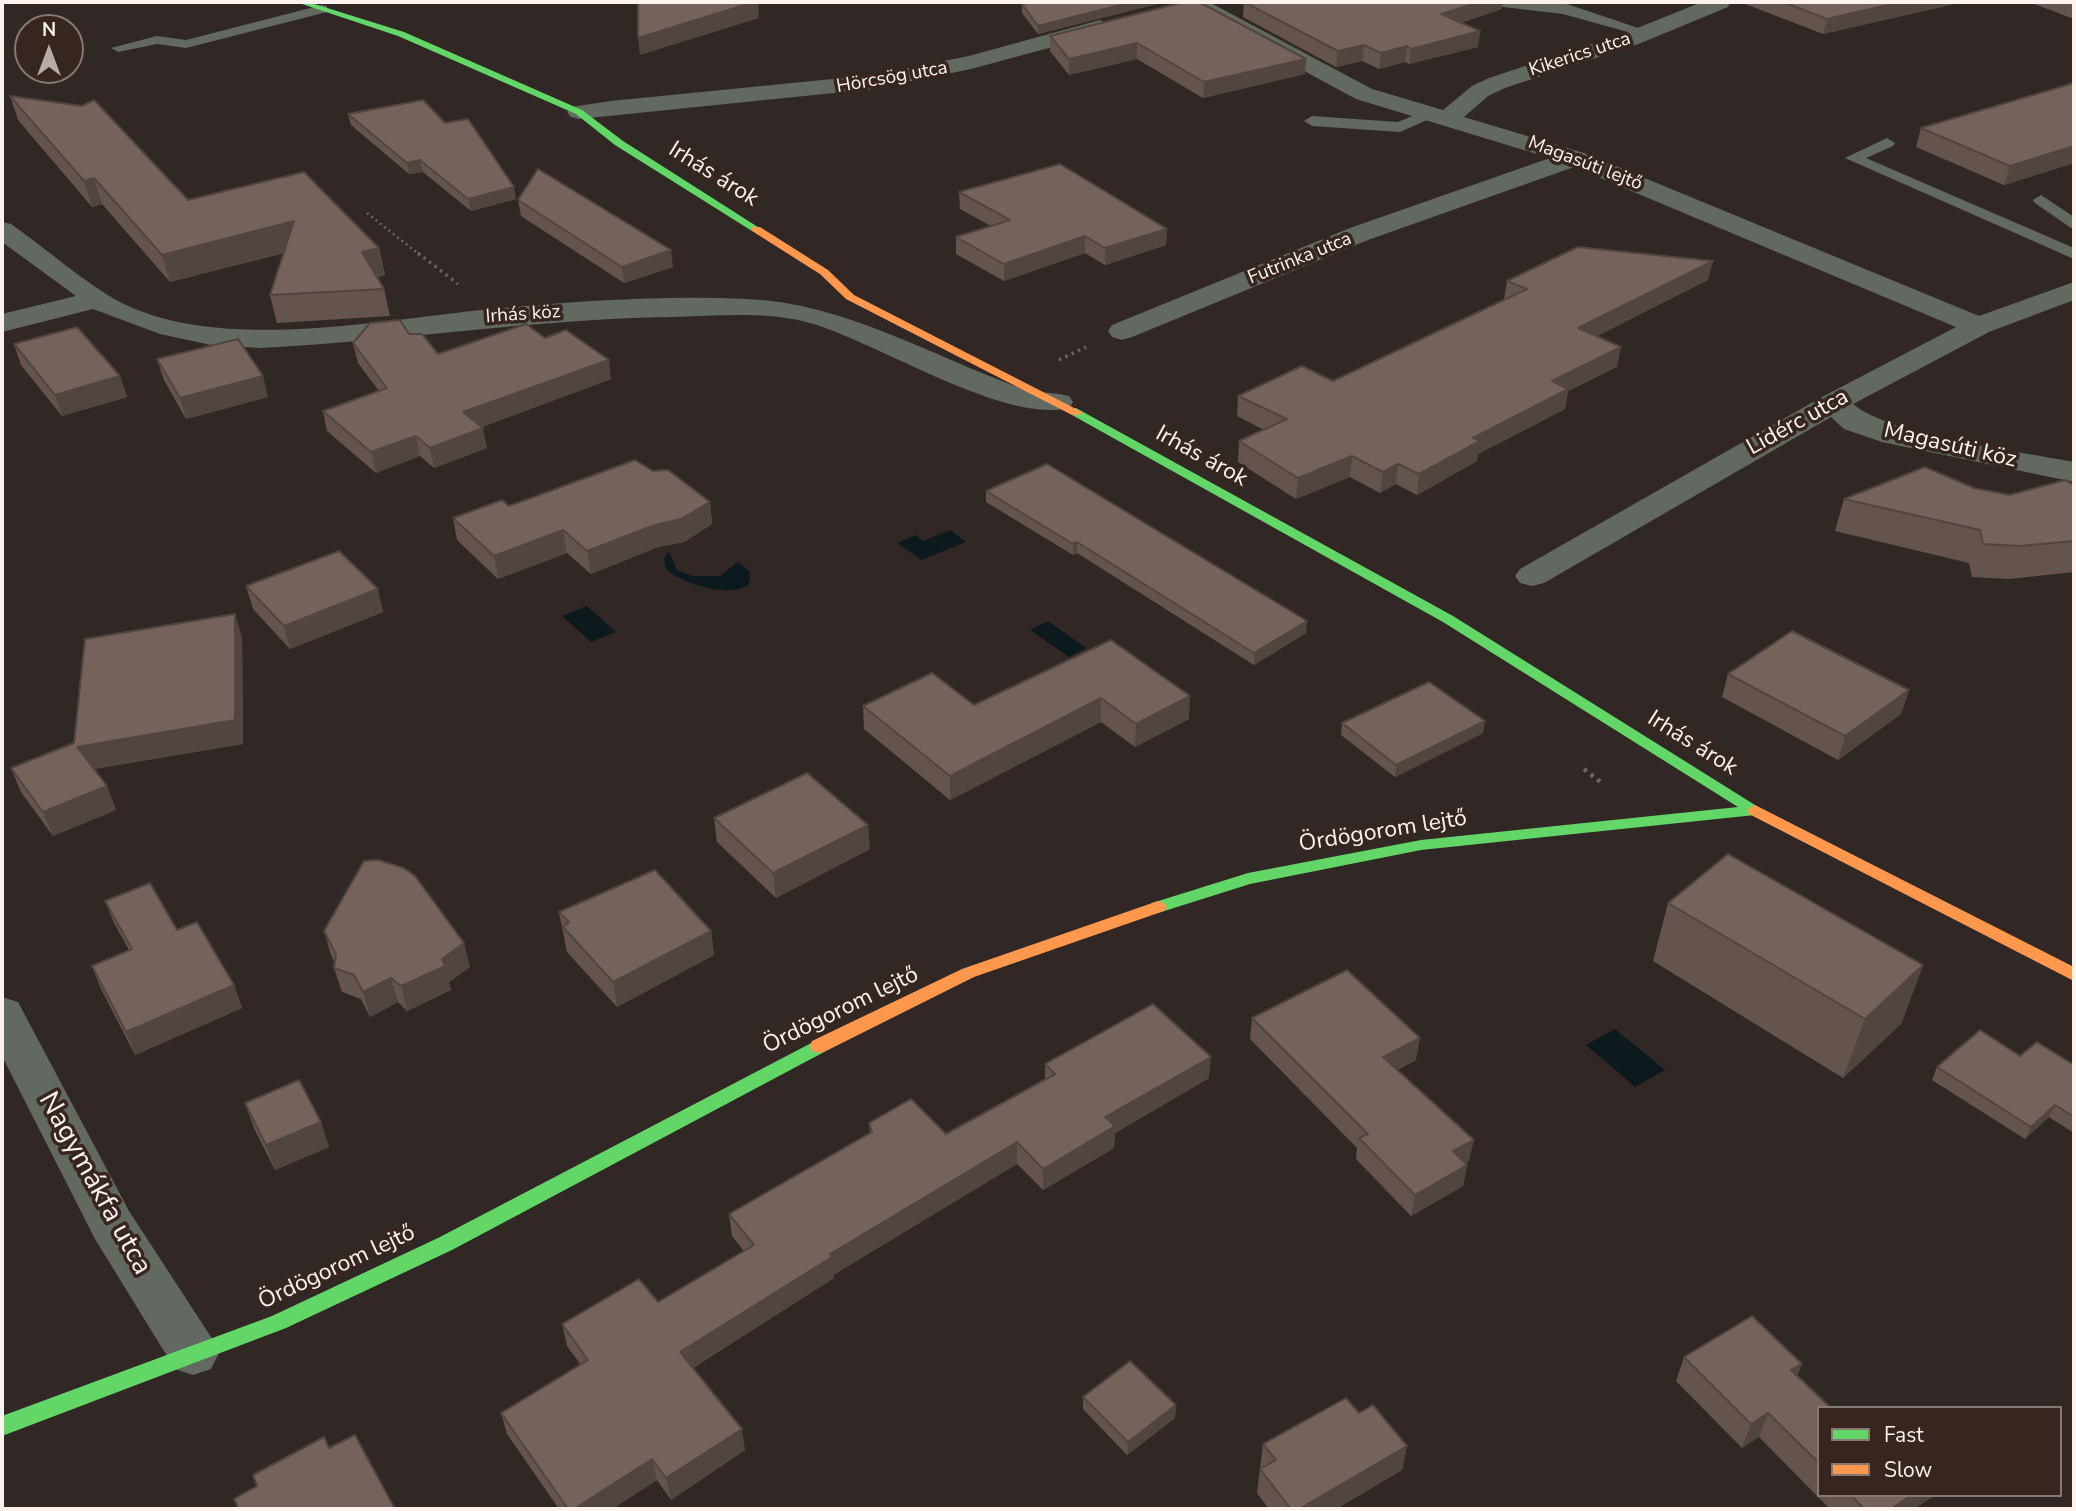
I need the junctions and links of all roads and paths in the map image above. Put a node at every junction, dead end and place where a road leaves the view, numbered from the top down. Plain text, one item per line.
1 (300, 2) edge
2 (1494, 2) edge
3 (1551, 2) edge
4 (1720, 2) edge
5 (1196, 3) edge
6 (1169, 8) edge
7 (322, 9) junction
8 (1568, 10) junction
9 (1117, 22) edge
10 (1646, 33) junction
11 (118, 48) dead end
12 (579, 112) junction
13 (1438, 116) junction
14 (1312, 121) dead end
15 (1887, 142) dead end
16 (1575, 158) junction
17 (2041, 200) dead end
18 (368, 213) dead end
19 (2074, 225) edge
20 (2, 230) edge
21 (2074, 254) edge
22 (2074, 290) edge
23 (95, 300) junction
24 (500, 316) junction
25 (2, 323) edge
26 (1979, 326) junction
27 (1122, 331) joint
28 (1053, 363) dead end
29 (1058, 402) junction
30 (1833, 403) junction
31 (2074, 472) edge
32 (1532, 576) dead end
33 (1755, 810) junction
34 (2074, 975) edge
35 (2, 1013) edge
36 (194, 1353) junction
37 (2, 1426) edge

1 - 7 street, Irhás árok
2 - 8 lane
3 - 8 lane
4 - 10 street, Kikerics utca
5 - 6 street
5 - 13 street, Magasúti lejtő
7 - 11 lane
7 - 12 street, Irhás árok
8 - 10 lane
9 - 12 street, Hörcsög utca
10 - 13 street, Kikerics utca
12 - 29 street, Irhás árok
13 - 14 lane
13 - 16 street, Magasúti lejtő
15 - 21 lane
16 - 26 street, Magasúti lejtő
16 - 27 street, Futrinka utca
17 - 19 lane
18 - 24 path
20 - 23 street, Irhás köz
22 - 26 street, Lidérc utca
23 - 24 street, Irhás köz
23 - 25 street
24 - 29 street, Irhás köz
26 - 30 street, Lidérc utca
27 - 28 path
29 - 33 street, Irhás árok
30 - 31 street, Magasúti köz
30 - 32 street, Lidérc utca
33 - 34 street, Irhás árok
33 - 36 street, Ördögorom lejtő
35 - 36 street, Nagymákfa utca
36 - 37 street, Ördögorom lejtő

